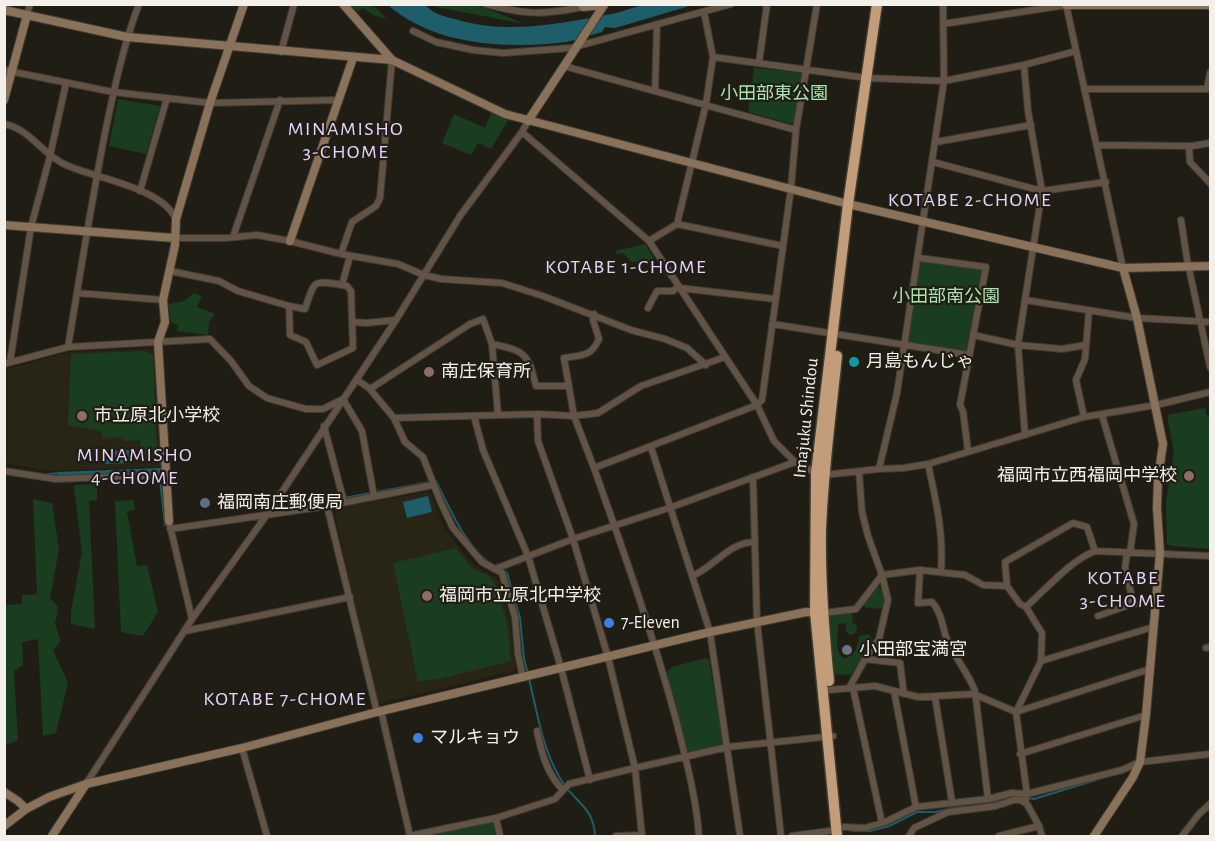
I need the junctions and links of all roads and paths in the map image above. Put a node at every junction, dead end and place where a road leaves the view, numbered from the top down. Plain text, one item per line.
1 (30, 4) edge
2 (139, 4) edge
3 (244, 4) edge
4 (294, 4) edge
5 (342, 4) edge
6 (486, 4) edge
7 (731, 4) edge
8 (767, 4) edge
9 (817, 4) edge
10 (877, 4) edge
11 (882, 4) edge
12 (943, 4) edge
13 (605, 5) edge
14 (1066, 5) edge
15 (1165, 5) edge
16 (1210, 5) edge
17 (583, 6) edge
18 (4, 10) edge
19 (704, 12) junction
20 (27, 15) junction
21 (657, 24) junction
22 (943, 24) junction
23 (413, 31) dead end
24 (127, 37) junction
25 (229, 46) junction
26 (576, 48) junction
27 (1076, 51) junction
28 (281, 52) junction
29 (713, 57) junction
30 (353, 58) junction
31 (392, 60) junction
32 (759, 63) junction
33 (1024, 64) junction
34 (564, 66) junction
35 (807, 69) junction
36 (8, 70) edge
37 (1210, 73) edge
38 (870, 78) junction
39 (944, 81) junction
40 (66, 83) junction
41 (1085, 89) junction
42 (1209, 89) edge
43 (113, 92) junction
44 (655, 92) junction
45 (167, 98) junction
46 (4, 100) edge
47 (280, 100) junction
48 (339, 100) junction
49 (210, 103) junction
50 (706, 104) junction
51 (528, 121) junction
52 (4, 124) edge
53 (1030, 124) junction
54 (796, 130) junction
55 (522, 132) junction
56 (936, 142) junction
57 (1210, 143) edge
58 (1097, 145) junction
59 (1189, 146) junction
60 (50, 156) junction
61 (933, 162) junction
62 (691, 163) junction
63 (96, 177) junction
64 (1106, 182) junction
65 (1210, 183) edge
66 (791, 188) junction
67 (1042, 190) junction
68 (140, 191) junction
69 (852, 205) junction
70 (176, 219) junction
71 (1181, 220) dead end
72 (924, 222) junction
73 (677, 224) junction
74 (4, 225) edge
75 (31, 227) junction
76 (87, 231) junction
77 (233, 237) junction
78 (174, 238) junction
79 (290, 241) junction
80 (649, 242) junction
81 (783, 246) junction
82 (1032, 247) junction
83 (341, 254) junction
84 (350, 256) junction
85 (919, 258) junction
86 (1210, 266) edge
87 (1188, 267) junction
88 (1123, 268) junction
89 (170, 271) junction
90 (424, 275) junction
91 (342, 285) junction
92 (680, 287) junction
93 (77, 293) junction
94 (163, 300) junction
95 (775, 300) junction
96 (1025, 300) junction
97 (289, 306) junction
98 (648, 308) dead end
99 (1089, 311) junction
100 (594, 314) junction
101 (1137, 318) junction
102 (396, 320) junction
103 (353, 322) junction
104 (1200, 322) junction
105 (1210, 322) edge
106 (772, 324) junction
107 (836, 334) junction
108 (973, 335) junction
109 (158, 342) junction
110 (492, 344) junction
111 (904, 345) junction
112 (1018, 345) junction
113 (1086, 345) junction
114 (68, 346) junction
115 (969, 355) junction
116 (725, 357) junction
117 (7, 363) edge
118 (706, 365) junction
119 (1210, 368) edge
120 (357, 380) junction
121 (569, 386) junction
122 (370, 389) junction
123 (1210, 392) edge
124 (343, 399) junction
125 (758, 405) junction
126 (1156, 405) junction
127 (537, 414) junction
128 (1102, 415) junction
129 (474, 416) junction
130 (498, 416) junction
131 (574, 416) junction
132 (1084, 417) junction
133 (394, 418) junction
134 (324, 426) junction
135 (1025, 435) junction
136 (651, 447) junction
137 (969, 452) junction
138 (795, 462) junction
139 (928, 464) junction
140 (594, 468) junction
141 (879, 469) junction
142 (4, 471) edge
143 (859, 472) junction
144 (820, 474) junction
145 (166, 475) junction
146 (753, 477) junction
147 (432, 482) junction
148 (374, 493) junction
149 (343, 498) junction
150 (327, 506) junction
151 (669, 508) junction
152 (266, 516) junction
153 (170, 525) junction
154 (615, 526) junction
155 (573, 539) junction
156 (755, 542) junction
157 (1095, 551) junction
158 (1128, 553) junction
159 (1160, 553) junction
160 (528, 556) junction
161 (1210, 556) edge
162 (495, 569) junction
163 (920, 570) junction
164 (941, 572) junction
165 (882, 575) junction
166 (692, 576) junction
167 (1007, 586) junction
168 (350, 597) junction
169 (1155, 600) junction
170 (1129, 605) junction
171 (1026, 607) junction
172 (819, 613) junction
173 (1098, 616) dead end
174 (192, 619) junction
175 (757, 622) junction
176 (1153, 627) junction
177 (185, 631) junction
178 (710, 632) junction
179 (656, 645) junction
180 (608, 657) junction
181 (865, 659) junction
182 (1041, 661) junction
183 (561, 668) junction
184 (1150, 669) junction
185 (527, 676) junction
186 (851, 688) junction
187 (829, 690) junction
188 (894, 691) junction
189 (904, 694) junction
190 (974, 694) junction
191 (935, 697) junction
192 (379, 711) junction
193 (1016, 712) junction
194 (1146, 715) junction
195 (537, 731) dead end
196 (830, 737) junction
197 (770, 742) junction
198 (728, 747) junction
199 (242, 748) junction
200 (1020, 754) junction
201 (1210, 754) edge
202 (685, 757) junction
203 (1140, 762) junction
204 (635, 768) junction
205 (590, 780) junction
206 (86, 784) junction
207 (563, 790) junction
208 (4, 792) edge
209 (1027, 794) junction
210 (1013, 796) junction
211 (988, 799) junction
212 (952, 801) junction
213 (1025, 802) junction
214 (1210, 804) edge
215 (916, 807) junction
216 (26, 809) junction
217 (496, 818) junction
218 (882, 823) junction
219 (4, 826) edge
220 (1039, 826) junction
221 (840, 833) edge
222 (410, 836) edge
223 (641, 836) edge
224 (52, 837) edge
225 (267, 837) edge
226 (500, 837) edge
227 (616, 837) edge
228 (699, 837) edge
229 (740, 837) edge
230 (781, 837) edge
231 (792, 837) edge
232 (909, 837) edge
233 (999, 837) edge
234 (1042, 837) edge
235 (1094, 837) edge
236 (1182, 837) edge

1 - 20 street
2 - 24 street
3 - 25 street
4 - 28 street
5 - 31 street
6 - 17 street
7 - 19 street
8 - 32 street
9 - 35 street
10 - 38 highway, Imajuku Shindou
11 - 38 highway, Imajuku Shindou
12 - 22 street
13 - 17 street
13 - 26 street
14 - 15 street
14 - 22 street
14 - 27 street
15 - 16 street
18 - 20 street
19 - 21 street
19 - 29 street
20 - 24 street
20 - 36 street
21 - 26 street
21 - 44 street
22 - 39 street
23 - 26 street
24 - 25 street
24 - 43 street
25 - 28 street
25 - 49 street
26 - 34 street
27 - 33 street
27 - 41 street
28 - 30 street
29 - 32 street
29 - 50 street
30 - 31 street
30 - 48 street
31 - 51 street
31 - 83 street
32 - 35 street
33 - 39 street
33 - 53 street
34 - 44 street
34 - 51 street
35 - 38 street
35 - 54 street
36 - 40 street
36 - 46 street
37 - 42 street
38 - 39 street
38 - 69 highway, Imajuku Shindou
39 - 56 street
40 - 43 street
40 - 60 street
41 - 42 street
41 - 58 street
43 - 45 street
43 - 63 street
44 - 50 street
45 - 49 street
45 - 68 street
47 - 48 street
47 - 49 street
47 - 77 street
48 - 79 street
49 - 70 street
50 - 54 street
50 - 62 street
51 - 55 street
51 - 62 street
52 - 60 street
53 - 56 street
53 - 67 street
54 - 66 street
55 - 80 street
55 - 90 street
56 - 61 street
57 - 59 street
58 - 59 street
58 - 64 street
59 - 65 street
60 - 63 street
60 - 75 street
61 - 67 street
61 - 72 street
62 - 66 street
62 - 73 street
63 - 68 street
63 - 76 street
64 - 67 street
64 - 88 street
66 - 69 street
66 - 81 street
67 - 82 street
68 - 70 street
69 - 72 street
69 - 107 highway, Imajuku Shindou
70 - 78 street
71 - 87 street
72 - 82 street
72 - 85 street
73 - 80 street
73 - 81 street
74 - 75 street
75 - 76 street
75 - 117 street
76 - 78 street
76 - 93 street
77 - 78 street
77 - 79 street
78 - 89 street
79 - 83 street
80 - 92 street
81 - 95 street
82 - 88 street
82 - 96 street
83 - 84 street
84 - 90 street
84 - 91 street
85 - 108 street
85 - 111 street
86 - 87 street
87 - 88 street
87 - 104 street
88 - 101 street
89 - 94 street
89 - 97 street
90 - 100 street
90 - 102 street
91 - 97 street
91 - 103 street
92 - 95 street
92 - 98 street
92 - 116 street
93 - 94 street
93 - 114 street
94 - 109 street
95 - 106 street
96 - 99 street
96 - 112 street
97 - 103 street
99 - 101 street
99 - 113 street
100 - 118 street
100 - 121 street
101 - 104 street
101 - 126 street
102 - 103 street
102 - 120 street
104 - 105 street
104 - 119 street
106 - 107 street
106 - 125 street
107 - 111 street
107 - 144 highway, Imajuku Shindou
108 - 112 street
108 - 115 street
109 - 114 street
109 - 124 street
109 - 145 street
110 - 121 street
110 - 122 street
110 - 130 street
111 - 115 street
111 - 141 street
112 - 113 street
112 - 135 street
113 - 132 street
114 - 117 street
115 - 137 street
116 - 118 street
116 - 125 street
118 - 131 street
120 - 122 street
120 - 124 street
121 - 131 street
122 - 133 street
123 - 126 street
124 - 134 street
124 - 148 street
125 - 136 street
125 - 138 street
126 - 128 street
126 - 159 street
127 - 130 street
127 - 131 street
127 - 155 street
128 - 132 street
128 - 158 street
129 - 130 street
129 - 133 street
129 - 160 street
131 - 140 street
132 - 135 street
133 - 147 street
134 - 149 street
134 - 152 street
135 - 137 street
136 - 140 street
136 - 151 street
137 - 139 street
138 - 144 street
138 - 146 street
139 - 141 street
139 - 164 street
140 - 154 street
141 - 143 street
142 - 145 street
143 - 144 street
143 - 165 street
144 - 172 highway, Imajuku Shindou
145 - 153 street
146 - 151 street
146 - 156 street
147 - 148 street
147 - 162 street
148 - 149 street
149 - 150 street
150 - 152 street
150 - 168 street
151 - 154 street
151 - 166 street
152 - 153 street
152 - 174 street
153 - 174 street
154 - 155 street
154 - 179 street
155 - 160 street
155 - 180 street
156 - 166 street
156 - 175 street
157 - 158 street
157 - 167 street
157 - 171 street
158 - 159 street
158 - 170 street
159 - 161 street
159 - 169 street
160 - 162 street
160 - 183 street
162 - 185 street
163 - 164 street
163 - 165 street
163 - 190 street
164 - 167 street
165 - 172 street
165 - 181 street
166 - 178 street
167 - 171 street
168 - 177 street
168 - 192 street
169 - 170 street
169 - 176 street
170 - 173 street
171 - 182 street
172 - 175 street
172 - 187 highway, Imajuku Shindou
172 - 196 highway, Imajuku Shindou
174 - 177 street
175 - 178 street
175 - 197 street
176 - 182 street
176 - 184 street
177 - 206 street
178 - 179 street
178 - 198 street
179 - 180 street
179 - 202 street
180 - 183 street
180 - 204 street
181 - 186 street
181 - 189 street
182 - 193 street
183 - 185 street
183 - 205 street
184 - 193 street
184 - 194 street
185 - 192 street
186 - 187 street
186 - 188 street
186 - 218 street
187 - 196 highway, Imajuku Shindou
188 - 189 street
188 - 215 street
189 - 191 street
190 - 191 street
190 - 193 street
190 - 211 street
191 - 212 street
192 - 199 street
192 - 222 street
193 - 200 street
194 - 200 street
194 - 203 street
195 - 207 street
196 - 197 street
196 - 221 highway, Imajuku Shindou
197 - 198 street
197 - 230 street
198 - 202 street
198 - 229 street
199 - 206 street
199 - 225 street
200 - 209 street
201 - 203 street
202 - 204 street
202 - 228 street
203 - 209 street
203 - 235 street
204 - 205 street
204 - 223 street
205 - 207 street
206 - 216 street
206 - 224 street
207 - 217 street
208 - 216 street
209 - 210 street
209 - 213 street
210 - 211 street
210 - 213 street
210 - 232 street
211 - 212 street
212 - 215 street
213 - 220 street
214 - 236 street
215 - 218 street
216 - 219 street
217 - 222 street
217 - 226 street
218 - 221 street
220 - 233 street
220 - 234 street
221 - 231 street
223 - 227 street

